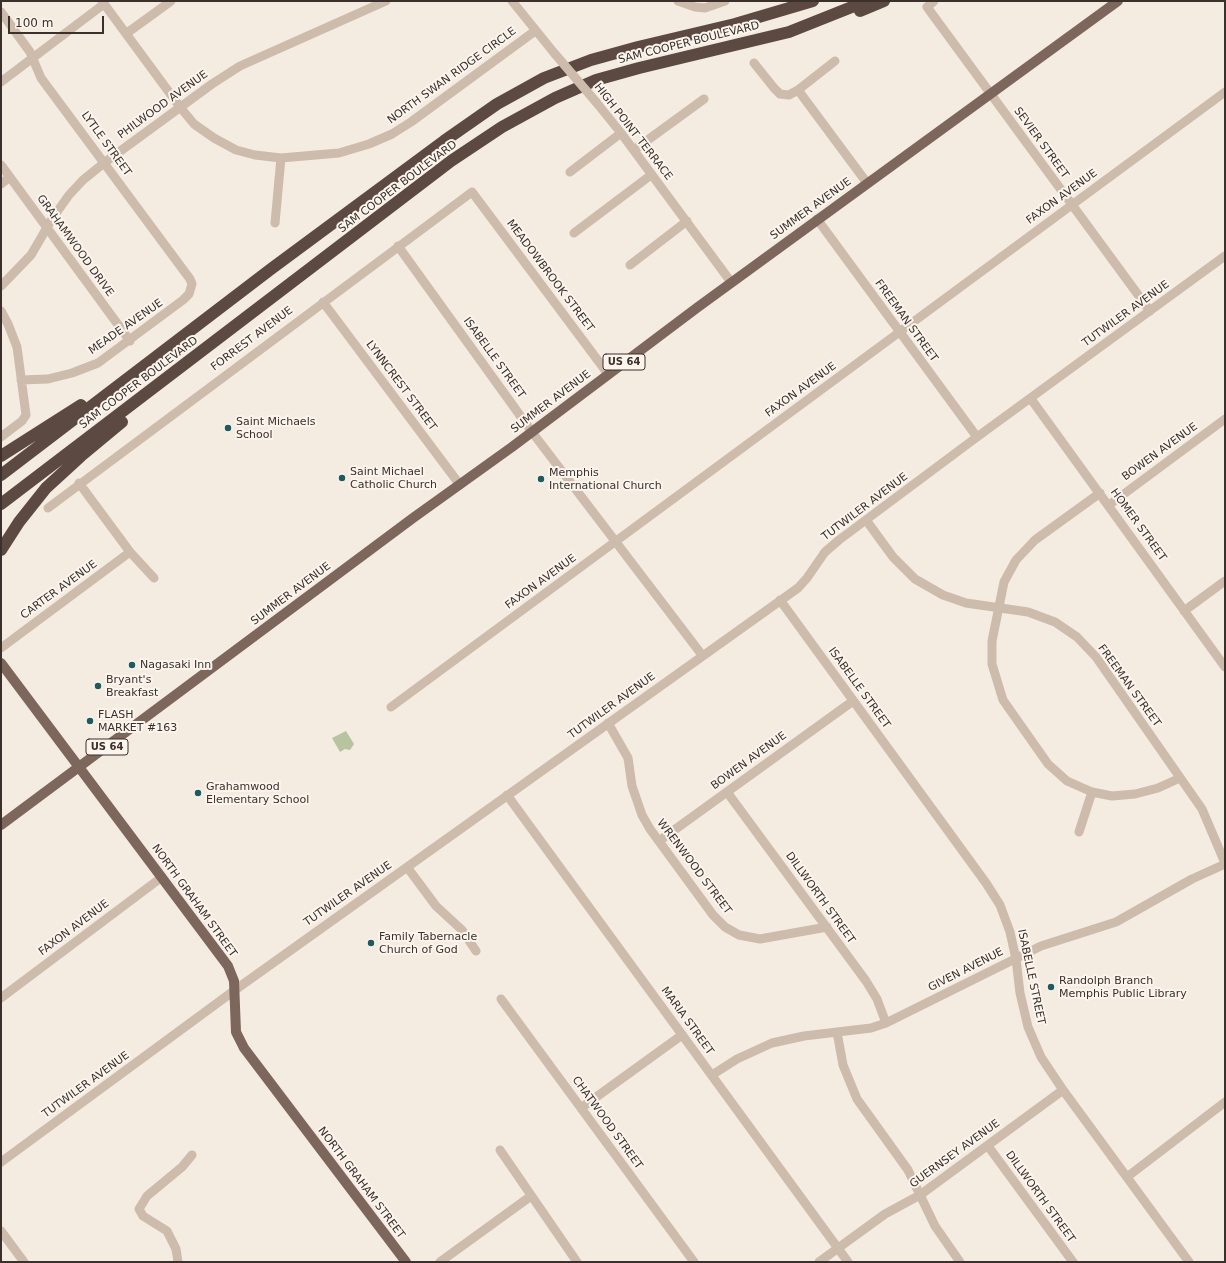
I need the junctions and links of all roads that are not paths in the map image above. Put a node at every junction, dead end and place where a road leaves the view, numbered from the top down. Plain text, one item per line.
1 (171, 1) edge
2 (386, 1) edge
3 (512, 1) edge
4 (678, 1) edge
5 (725, 1) edge
6 (812, 1) edge
7 (867, 1) edge
8 (884, 1) edge
9 (1118, 1) edge
10 (103, 3) edge
11 (931, 4) edge
12 (1, 12) edge
13 (535, 30) junction
14 (789, 32) junction
15 (127, 33) junction
16 (31, 59) junction
17 (835, 61) dead end
18 (754, 63) dead end
19 (1, 82) edge
20 (798, 90) junction
21 (1225, 92) edge
22 (990, 94) junction
23 (704, 99) dead end
24 (180, 107) junction
25 (621, 133) junction
26 (634, 150) junction
27 (281, 158) junction
28 (104, 163) junction
29 (1, 165) edge
30 (570, 172) dead end
31 (651, 174) junction
32 (10, 177) junction
33 (867, 183) junction
34 (1, 184) edge
35 (472, 192) joint
36 (1071, 205) junction
37 (817, 219) junction
38 (687, 221) junction
39 (275, 222) dead end
40 (46, 228) junction
41 (574, 233) dead end
42 (398, 246) junction
43 (1225, 256) edge
44 (630, 265) dead end
45 (731, 282) junction
46 (1, 286) edge
47 (191, 290) joint
48 (276, 296) junction
49 (323, 302) junction
50 (1, 311) edge
51 (1150, 311) junction
52 (900, 332) junction
53 (130, 341) junction
54 (608, 374) junction
55 (21, 380) junction
56 (124, 381) junction
57 (1031, 399) junction
58 (1225, 419) edge
59 (532, 432) junction
60 (1, 437) edge
61 (977, 437) junction
62 (1, 456) edge
63 (1, 475) edge
64 (79, 483) junction
65 (460, 485) junction
66 (1100, 493) junction
67 (1, 504) edge
68 (1109, 505) junction
69 (48, 508) dead end
70 (866, 520) junction
71 (616, 542) junction
72 (1, 550) edge
73 (130, 552) junction
74 (154, 578) dead end
75 (1225, 581) edge
76 (780, 600) junction
77 (999, 607) junction
78 (1184, 610) junction
79 (1, 648) edge
80 (702, 655) junction
81 (1, 663) edge
82 (1225, 666) edge
83 (853, 701) junction
84 (391, 707) dead end
85 (608, 723) junction
86 (80, 767) junction
87 (1180, 778) junction
88 (727, 792) junction
89 (1092, 792) junction
90 (507, 795) junction
91 (1, 825) edge
92 (1079, 832) dead end
93 (659, 841) junction
94 (1225, 864) edge
95 (407, 867) junction
96 (162, 877) junction
97 (827, 927) junction
98 (476, 951) dead end
99 (1016, 959) junction
100 (235, 990) junction
101 (1, 998) edge
102 (501, 999) dead end
103 (886, 1023) junction
104 (837, 1032) junction
105 (682, 1035) junction
106 (712, 1075) junction
107 (1063, 1090) junction
108 (1225, 1102) edge
109 (581, 1108) junction
110 (988, 1146) junction
111 (500, 1150) dead end
112 (192, 1155) dead end
113 (1, 1162) edge
114 (1127, 1177) junction
115 (920, 1195) junction
116 (532, 1196) junction
117 (1, 1231) edge
118 (838, 1248) junction
119 (24, 1262) edge
120 (178, 1262) edge
121 (406, 1262) edge
122 (440, 1262) edge
123 (577, 1262) edge
124 (694, 1262) edge
125 (819, 1262) edge
126 (848, 1262) edge
127 (960, 1262) edge
128 (1073, 1262) edge
129 (1189, 1262) edge

1 - 15 street
2 - 24 street, PHILWOOD AVENUE
3 - 13 street, HIGH POINT TERRACE
4 - 5 street
6 - 56 highway, SAM COOPER BOULEVARD
7 - 14 highway, SAM COOPER BOULEVARD
8 - 14 highway
9 - 22 main road, SUMMER AVENUE / US 64
10 - 15 street, NORTH SWAN RIDGE CIRCLE
10 - 16 street
11 - 22 street, SEVIER STREET
12 - 16 street, LYTLE STREET
13 - 25 street, HIGH POINT TERRACE, bridge
13 - 27 street, NORTH SWAN RIDGE CIRCLE
14 - 48 highway, SAM COOPER BOULEVARD
15 - 24 street, NORTH SWAN RIDGE CIRCLE
16 - 19 street
16 - 28 street, LYTLE STREET
17 - 20 street
18 - 20 street
20 - 33 street
21 - 36 street, FAXON AVENUE
22 - 33 main road, SUMMER AVENUE / US 64
22 - 36 street, SEVIER STREET
23 - 26 street
24 - 27 street, NORTH SWAN RIDGE CIRCLE
24 - 28 street, PHILWOOD AVENUE
25 - 26 street, HIGH POINT TERRACE
25 - 30 street
26 - 31 street, HIGH POINT TERRACE
27 - 39 street
28 - 40 street, PHILWOOD AVENUE
28 - 47 street, LYTLE STREET
29 - 32 street, GRAHAMWOOD DRIVE
31 - 38 street, HIGH POINT TERRACE
31 - 41 street
32 - 34 street
32 - 40 street, GRAHAMWOOD DRIVE
33 - 37 main road, SUMMER AVENUE / US 64
35 - 42 street, FORREST AVENUE
35 - 54 street, MEADOWBROOK STREET
36 - 51 street, SEVIER STREET
36 - 52 street, FAXON AVENUE
37 - 45 main road, SUMMER AVENUE / US 64
37 - 52 street, FREEMAN STREET
38 - 44 street
38 - 45 street, HIGH POINT TERRACE
40 - 46 street, PHILWOOD AVENUE
40 - 53 street, GRAHAMWOOD DRIVE
42 - 49 street, FORREST AVENUE
42 - 59 street, ISABELLE STREET
43 - 51 street, TUTWILER AVENUE
45 - 54 main road, SUMMER AVENUE / US 64
47 - 53 street, MEADE AVENUE
48 - 67 highway, SAM COOPER BOULEVARD
48 - 72 highway
49 - 64 street, FORREST AVENUE
49 - 65 street, LYNNCREST STREET
50 - 55 street
51 - 57 street, TUTWILER AVENUE
52 - 61 street, FREEMAN STREET
52 - 71 street, FAXON AVENUE
53 - 55 street, MEADE AVENUE
54 - 59 main road, SUMMER AVENUE / US 64
55 - 60 street
56 - 62 highway
56 - 63 highway, SAM COOPER BOULEVARD
57 - 61 street, TUTWILER AVENUE
57 - 66 street, HOMER STREET
58 - 68 street, BOWEN AVENUE
59 - 65 main road, SUMMER AVENUE / US 64
59 - 71 street, ISABELLE STREET
61 - 70 street, TUTWILER AVENUE
64 - 69 street, FORREST AVENUE
64 - 73 street
65 - 86 main road, SUMMER AVENUE / US 64
66 - 68 street, HOMER STREET
66 - 77 street
68 - 78 street, HOMER STREET
70 - 76 street, TUTWILER AVENUE
70 - 77 street, FREEMAN STREET
71 - 80 street, ISABELLE STREET
71 - 84 street, FAXON AVENUE
73 - 74 street
73 - 79 street, CARTER AVENUE
75 - 78 street
76 - 80 street, TUTWILER AVENUE
76 - 83 street, ISABELLE STREET
77 - 87 street, FREEMAN STREET
77 - 89 street
78 - 82 street, HOMER STREET
80 - 85 street, TUTWILER AVENUE
81 - 86 main road, NORTH GRAHAM STREET
83 - 88 street, BOWEN AVENUE
83 - 99 street, ISABELLE STREET
85 - 90 street, TUTWILER AVENUE
85 - 93 street, WRENWOOD STREET
86 - 91 main road, SUMMER AVENUE / US 64
86 - 96 main road, NORTH GRAHAM STREET
87 - 89 street
87 - 94 street, FREEMAN STREET
88 - 93 street, BOWEN AVENUE
88 - 97 street, DILLWORTH STREET
89 - 92 street
90 - 95 street, TUTWILER AVENUE
90 - 105 street, MARIA STREET
93 - 97 street, WRENWOOD STREET
94 - 99 street, GIVEN AVENUE
95 - 98 street
95 - 100 street, TUTWILER AVENUE
96 - 100 main road, NORTH GRAHAM STREET
96 - 101 street, FAXON AVENUE
97 - 103 street, DILLWORTH STREET
99 - 103 street, GIVEN AVENUE
99 - 107 street, ISABELLE STREET
100 - 113 street, TUTWILER AVENUE
100 - 121 main road, NORTH GRAHAM STREET
102 - 109 street, CHATWOOD STREET
103 - 104 street, GIVEN AVENUE
104 - 106 street, GIVEN AVENUE
104 - 115 street
105 - 106 street, MARIA STREET
105 - 109 street
106 - 118 street, MARIA STREET
107 - 110 street, GUERNSEY AVENUE
107 - 114 street, ISABELLE STREET
108 - 114 street
109 - 124 street, CHATWOOD STREET
110 - 115 street, GUERNSEY AVENUE
110 - 128 street, DILLWORTH STREET
111 - 116 street
112 - 120 street
114 - 129 street, ISABELLE STREET
115 - 118 street, GUERNSEY AVENUE
115 - 127 street
116 - 122 street
116 - 123 street
117 - 119 street
118 - 125 street, GUERNSEY AVENUE
118 - 126 street, MARIA STREET

